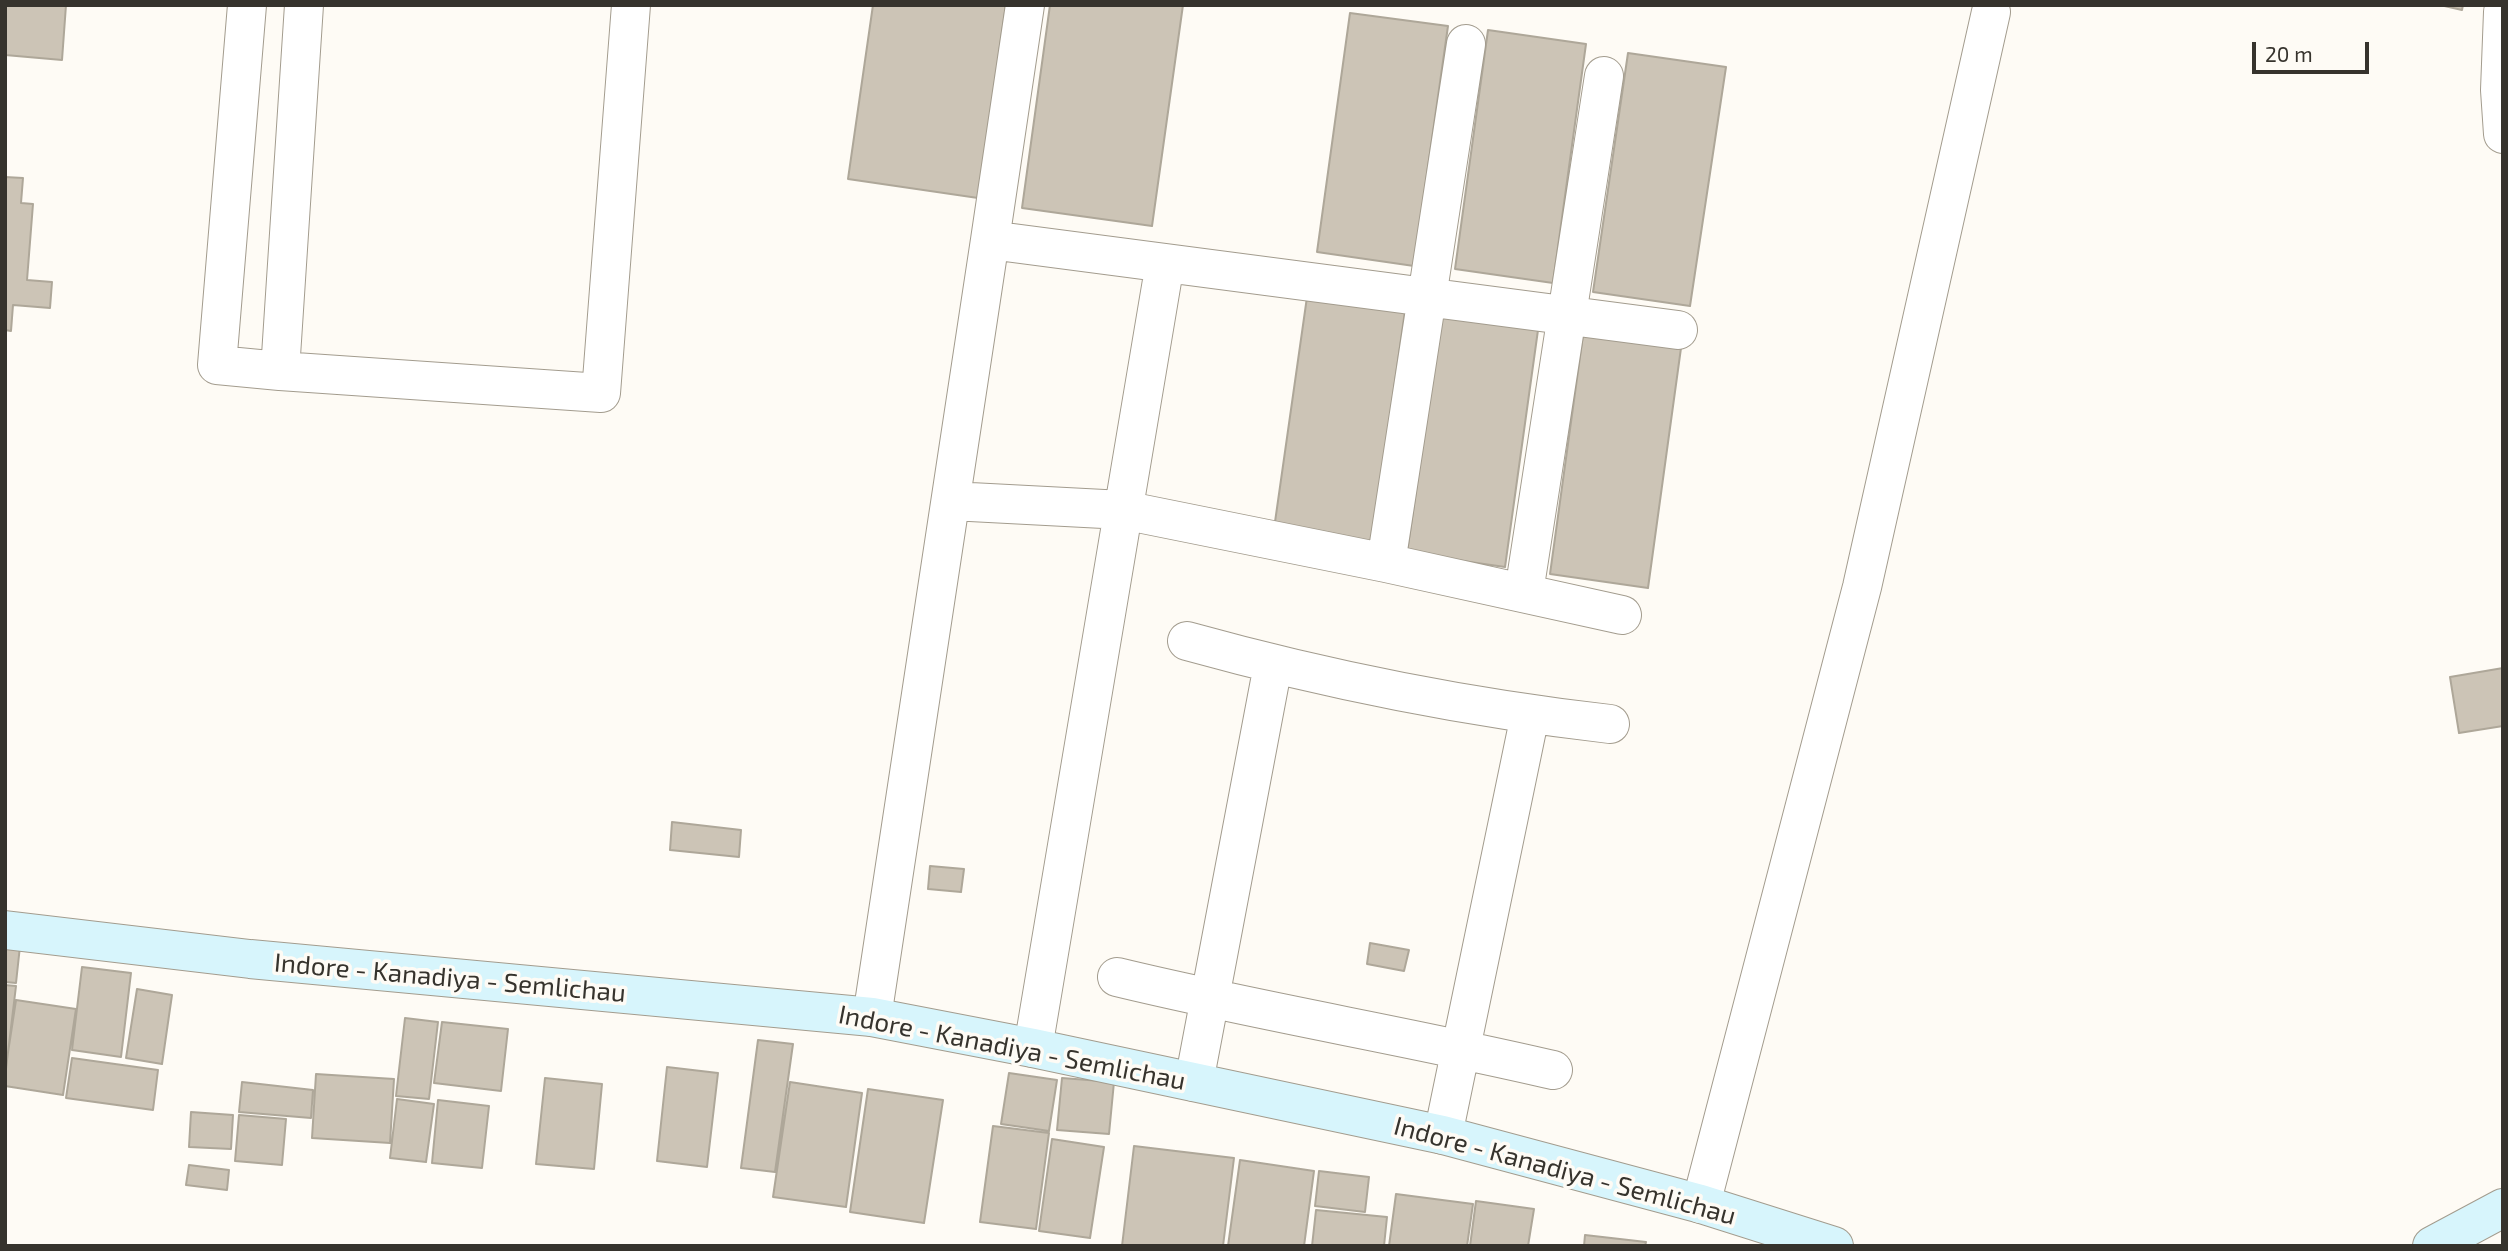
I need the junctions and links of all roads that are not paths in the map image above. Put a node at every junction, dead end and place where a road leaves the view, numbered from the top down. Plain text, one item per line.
1 (247, 5) edge
2 (304, 5) edge
3 (631, 5) edge
4 (1025, 5) edge
5 (1991, 12) dead end
6 (2503, 12) edge
7 (1466, 44) dead end
8 (1604, 76) dead end
9 (2503, 134) edge
10 (990, 240) junction
11 (1165, 262) junction
12 (1429, 297) junction
13 (1568, 315) junction
14 (1678, 330) dead end
15 (280, 371) junction
16 (951, 501) junction
17 (1123, 510) junction
18 (1386, 563) junction
19 (1524, 592) junction
20 (1622, 615) dead end
21 (1187, 641) dead end
22 (1273, 665) junction
23 (1530, 715) junction
24 (1610, 724) dead end
25 (5, 930) edge
26 (1117, 976) dead end
27 (1210, 999) junction
28 (872, 1017) junction
29 (1033, 1048) junction
30 (1461, 1049) junction
31 (1553, 1070) dead end
32 (1194, 1082) junction
33 (1443, 1135) junction
34 (1701, 1204) junction
35 (2503, 1208) edge
36 (1834, 1246) edge
37 (2432, 1246) edge

1 - 15 street
2 - 15 street
3 - 15 street
4 - 10 street
5 - 34 street
6 - 9 street
7 - 12 street
8 - 13 street
10 - 11 street
10 - 16 street
11 - 12 street
11 - 17 street
12 - 13 street
12 - 18 street
13 - 14 street
13 - 19 street
16 - 17 street
16 - 28 street
17 - 18 street
17 - 29 street
18 - 19 street
19 - 20 street
21 - 22 street
22 - 23 street
22 - 27 street
23 - 24 street
23 - 30 street
25 - 28 main road, Indore - Kanadiya - Semlichau
26 - 27 street
27 - 30 street
27 - 32 street
28 - 29 main road, Indore - Kanadiya - Semlichau
29 - 32 main road, Indore - Kanadiya - Semlichau
30 - 31 street
30 - 33 street
32 - 33 main road, Indore - Kanadiya - Semlichau
33 - 34 main road, Indore - Kanadiya - Semlichau
34 - 36 main road, Indore - Kanadiya - Semlichau
35 - 37 main road

